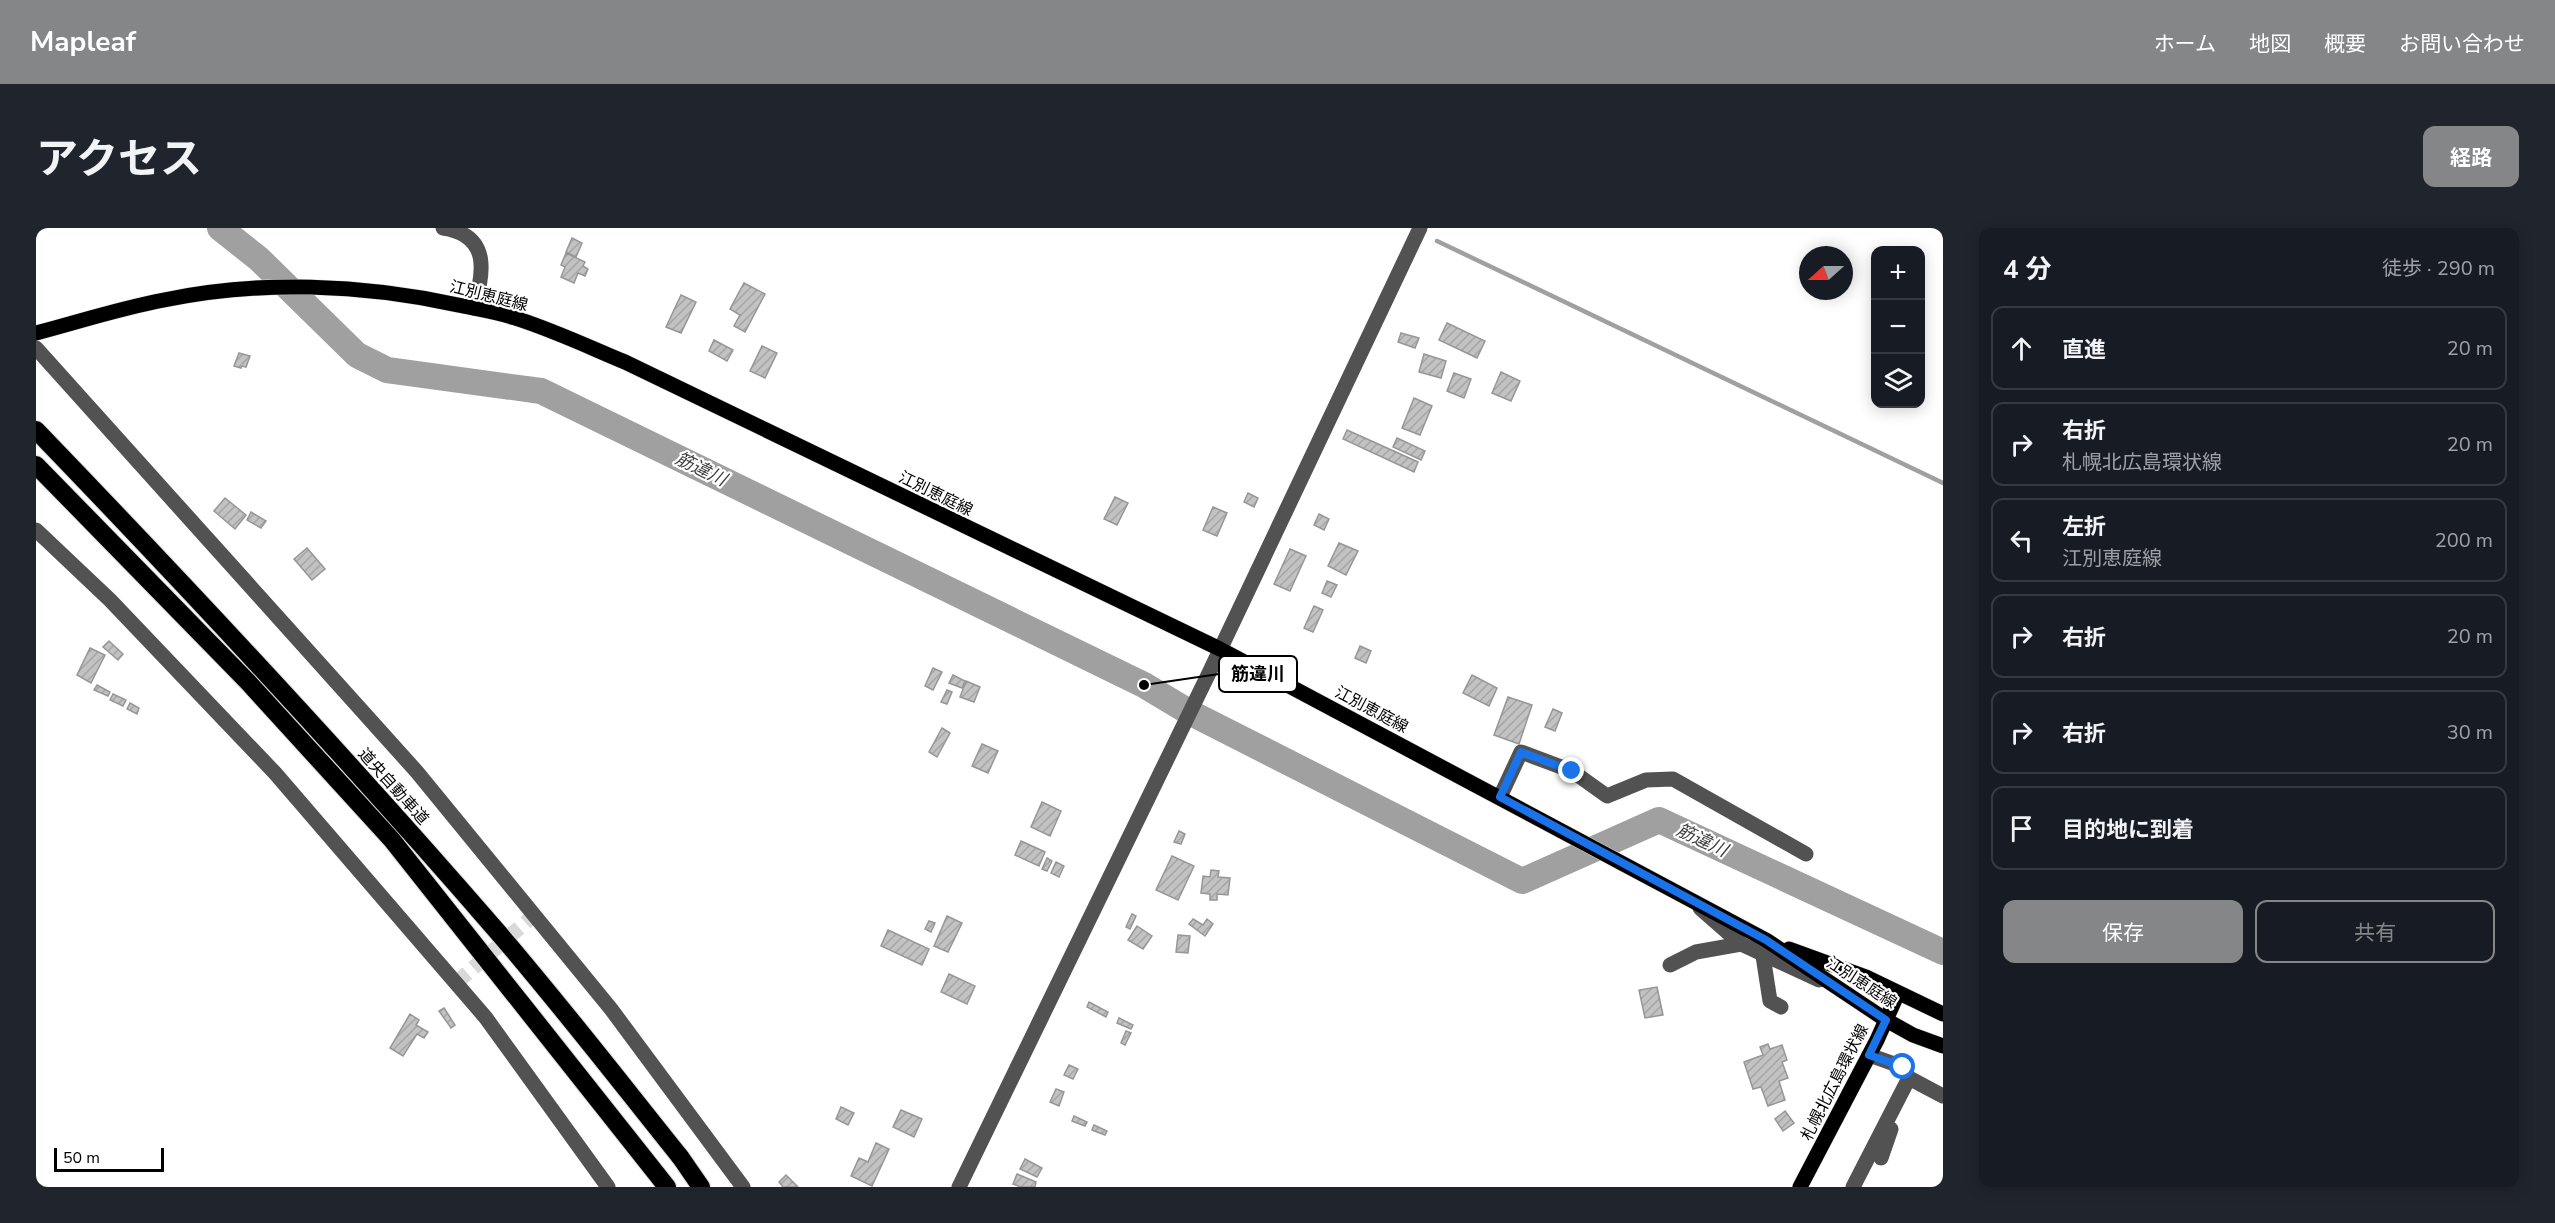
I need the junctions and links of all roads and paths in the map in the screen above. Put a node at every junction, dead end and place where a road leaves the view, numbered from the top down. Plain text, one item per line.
1 (443, 228) edge
2 (1420, 228) edge
3 (474, 308) junction
4 (36, 333) edge
5 (36, 348) edge
6 (36, 430) edge
7 (36, 465) edge
8 (36, 530) edge
9 (1220, 649) junction
10 (1500, 797) junction
11 (1806, 854) dead end
12 (1689, 899) junction
13 (1766, 940) junction
14 (1741, 945) junction
15 (1763, 956) junction
16 (1670, 965) dead end
17 (1836, 987) junction
18 (1898, 993) junction
19 (1781, 1007) dead end
20 (1943, 1014) edge
21 (1886, 1020) junction
22 (1943, 1046) edge
23 (1869, 1055) junction
24 (1909, 1078) junction
25 (1943, 1096) edge
26 (1881, 1158) dead end
27 (608, 1187) edge
28 (667, 1187) edge
29 (701, 1187) edge
30 (743, 1187) edge
31 (959, 1187) edge
32 (1800, 1187) edge
33 (1853, 1187) edge

1 - 3 street
2 - 9 street
3 - 4 main road, 江別恵庭線
3 - 9 main road, 江別恵庭線
5 - 30 street
6 - 29 highway, 道央自動車道
7 - 28 highway
8 - 27 street
9 - 10 main road, 江別恵庭線
9 - 31 street
10 - 11 street
10 - 12 main road, 江別恵庭線
12 - 13 main road, 江別恵庭線
12 - 14 street
13 - 17 main road, 江別恵庭線
13 - 18 main road, 江別恵庭線
14 - 15 street
14 - 16 street
15 - 17 street
15 - 19 street
17 - 21 main road, 江別恵庭線
18 - 20 main road, 江別恵庭線
18 - 21 main road, 札幌北広島環状線
21 - 22 main road, 江別恵庭線
21 - 23 main road, 札幌北広島環状線
23 - 24 street
23 - 32 main road, 札幌北広島環状線
24 - 25 street
24 - 26 street
24 - 33 street

